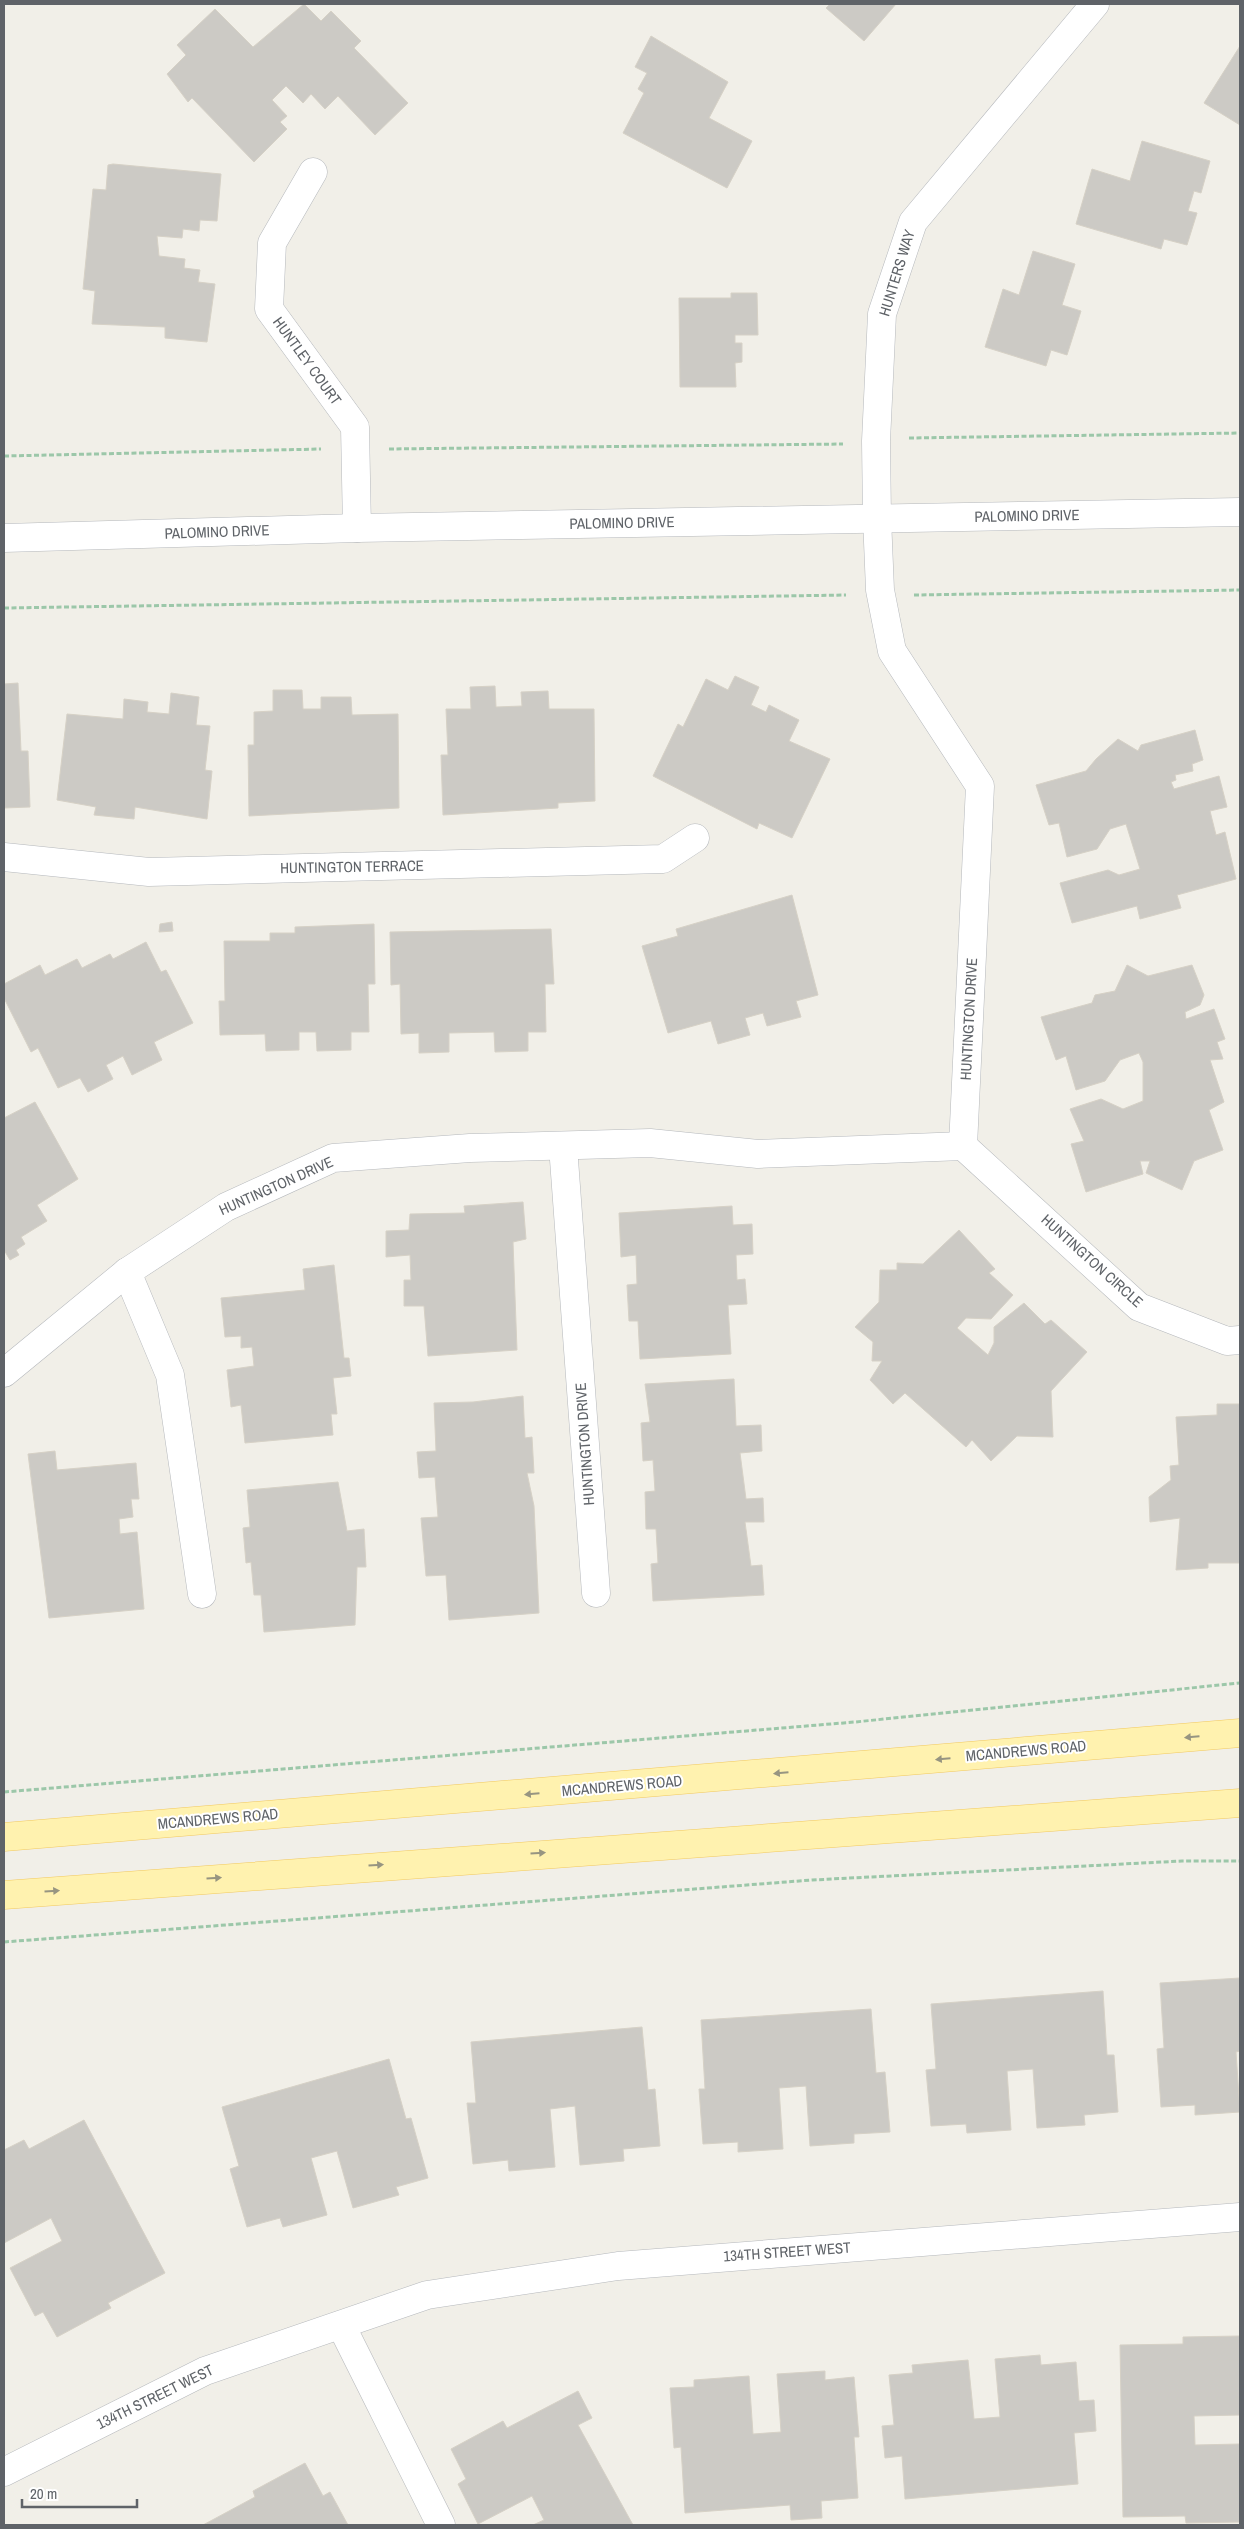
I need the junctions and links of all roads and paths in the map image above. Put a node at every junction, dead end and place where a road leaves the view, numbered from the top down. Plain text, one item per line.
1 (1095, 4) edge
2 (313, 172) dead end
3 (1240, 434) edge
4 (876, 441) junction
5 (355, 449) junction
6 (4, 456) edge
7 (1240, 512) edge
8 (877, 518) junction
9 (357, 528) junction
10 (4, 538) edge
11 (1240, 590) edge
12 (881, 595) junction
13 (4, 608) edge
14 (695, 838) dead end
15 (4, 857) edge
16 (562, 1146) junction
17 (963, 1146) junction
18 (127, 1272) junction
19 (1240, 1340) edge
20 (4, 1373) edge
21 (596, 1593) dead end
22 (202, 1594) dead end
23 (1240, 1683) edge
24 (1240, 1733) edge
25 (4, 1792) edge
26 (1240, 1803) edge
27 (4, 1837) edge
28 (1240, 1861) edge
29 (4, 1895) edge
30 (4, 1942) edge
31 (1240, 2217) edge
32 (341, 2325) junction
33 (4, 2472) edge
34 (441, 2525) edge

1 - 4 street, HUNTERS WAY
2 - 5 street, HUNTLEY COURT
3 - 4 path
4 - 5 path
4 - 8 street, HUNTERS WAY
5 - 6 path
5 - 9 street, HUNTLEY COURT
7 - 8 street, PALOMINO DRIVE
8 - 9 street, PALOMINO DRIVE
8 - 12 street, HUNTINGTON DRIVE
9 - 10 street, PALOMINO DRIVE
11 - 12 path
12 - 13 path
12 - 17 street, HUNTINGTON DRIVE
14 - 15 street, HUNTINGTON TERRACE
16 - 17 street, HUNTINGTON DRIVE
16 - 18 street, HUNTINGTON DRIVE
16 - 21 street, HUNTINGTON DRIVE
17 - 19 street, HUNTINGTON CIRCLE
18 - 20 street, HUNTINGTON DRIVE
18 - 22 street
23 - 25 path
24 -> 27 main road, MCANDREWS ROAD
29 -> 26 main road
28 - 30 path
31 - 32 street, 134TH STREET WEST
32 - 33 street, 134TH STREET WEST
32 - 34 street

